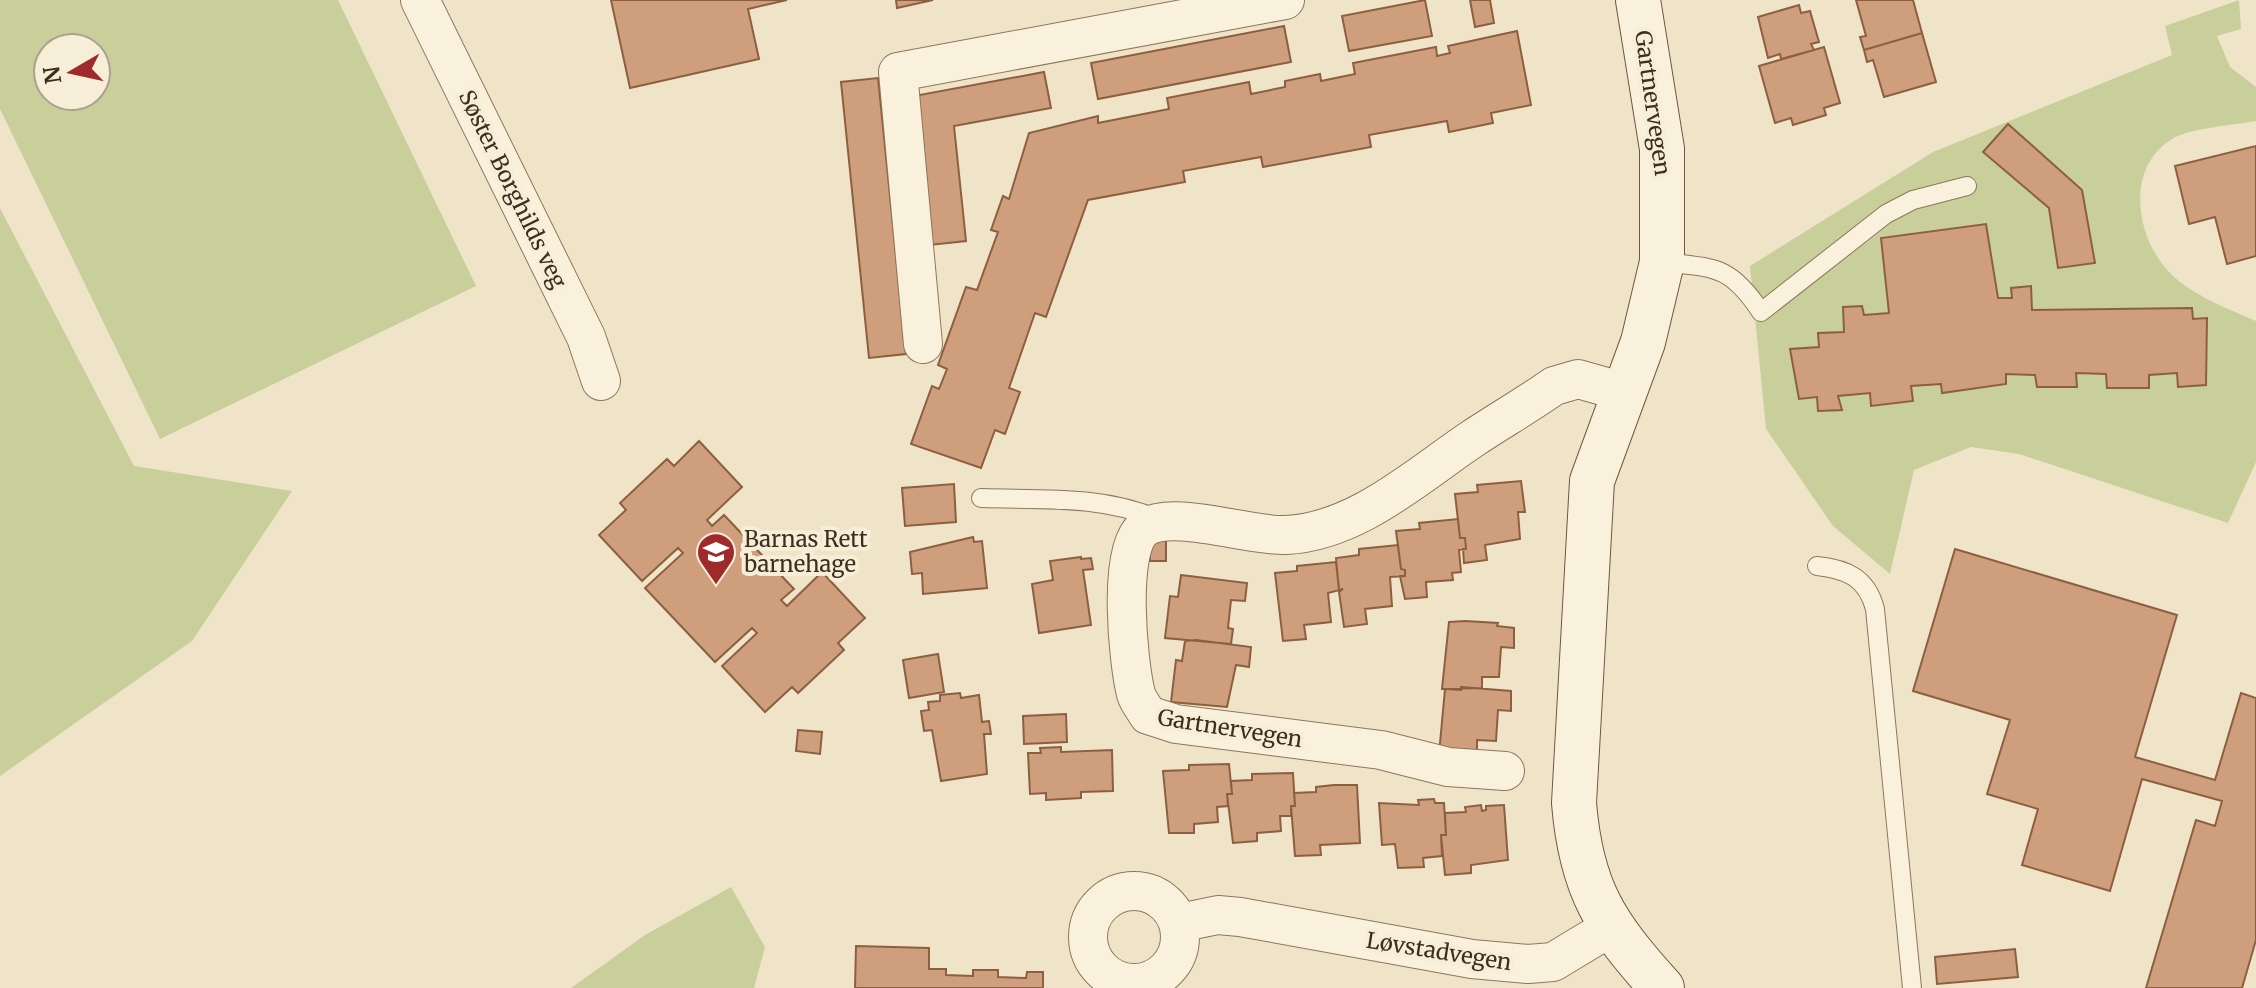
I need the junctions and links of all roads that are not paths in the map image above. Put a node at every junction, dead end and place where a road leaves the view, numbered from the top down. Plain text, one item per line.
1 (420, 0) edge
2 (1285, 0) edge
3 (1638, 0) edge
4 (1967, 186) dead end
5 (1662, 262) junction
6 (923, 344) dead end
7 (601, 381) dead end
8 (1624, 392) junction
9 (981, 498) dead end
10 (1160, 520) junction
11 (1817, 566) dead end
12 (1505, 771) dead end
13 (1179, 923) dead end
14 (1611, 927) junction
15 (1662, 988) edge
16 (1912, 988) edge

1 - 7 street, Søster Borghilds veg
2 - 6 street
3 - 5 street, Gartnervegen
4 - 5 lane
5 - 8 street, Gartnervegen
8 - 10 street
8 - 14 street, Gartnervegen
9 - 10 lane
10 - 12 street, Gartnervegen
11 - 16 lane
13 - 14 street, Løvstadvegen
14 - 15 street

